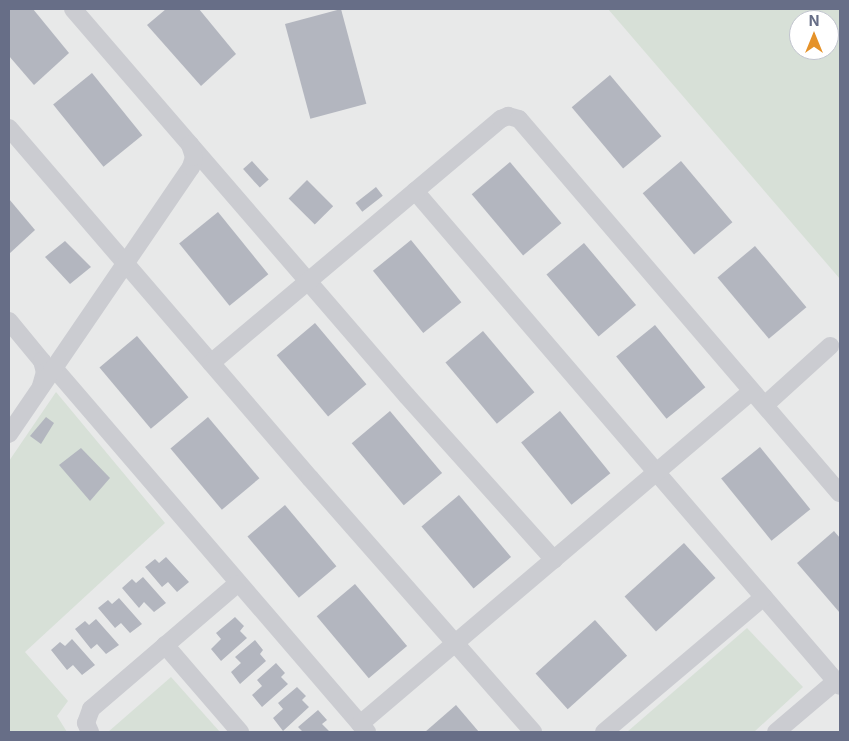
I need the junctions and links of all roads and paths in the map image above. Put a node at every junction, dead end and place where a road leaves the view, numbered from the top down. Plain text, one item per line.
1 (73, 9) edge
2 (9, 128) edge
3 (190, 145) junction
4 (188, 171) junction
5 (214, 173) junction
6 (415, 191) junction
7 (126, 263) junction
8 (308, 281) junction
9 (9, 321) edge
10 (70, 344) junction
11 (830, 346) dead end
12 (32, 349) junction
13 (211, 363) junction
14 (54, 368) junction
15 (40, 388) junction
16 (752, 391) junction
17 (765, 405) junction
18 (9, 434) edge
19 (656, 473) junction
20 (840, 493) edge
21 (554, 560) junction
22 (237, 584) junction
23 (764, 597) junction
24 (455, 644) junction
25 (165, 645) junction
26 (838, 683) edge
27 (364, 728) edge
28 (90, 732) edge
29 (240, 732) edge
30 (534, 732) edge
31 (604, 732) edge
32 (776, 732) edge

1 - 3 street
2 - 7 street
3 - 4 street
3 - 5 street
4 - 5 street
4 - 7 street
5 - 8 street
6 - 8 street
6 - 16 street
6 - 19 street
7 - 10 street
7 - 13 street
8 - 13 street
8 - 21 street
9 - 12 street
10 - 12 street
10 - 14 street
11 - 17 street
12 - 15 street
13 - 24 street
14 - 15 street
14 - 22 street
15 - 18 street
16 - 17 street
16 - 19 street
17 - 20 street
19 - 21 street
19 - 23 street
21 - 24 street
22 - 25 street
22 - 27 street
23 - 26 street
23 - 31 street
24 - 27 street
24 - 30 street
25 - 28 street
25 - 29 street
26 - 32 street

